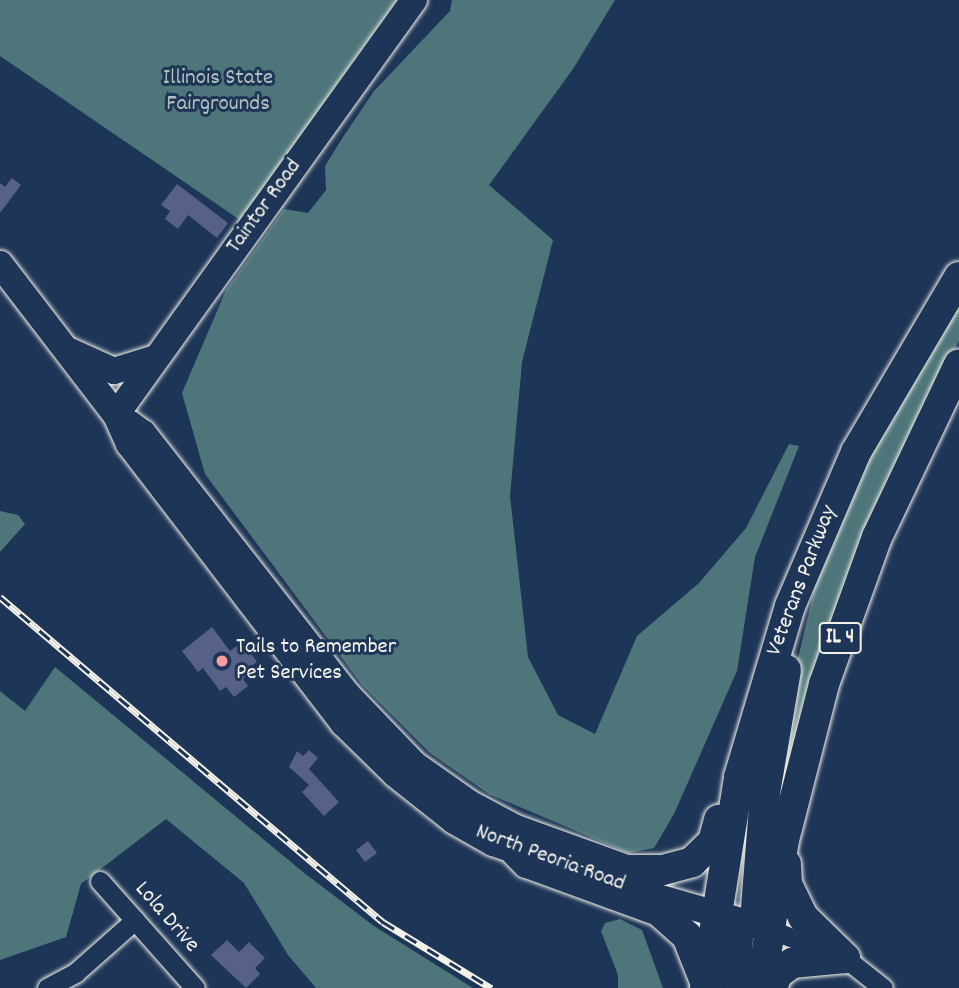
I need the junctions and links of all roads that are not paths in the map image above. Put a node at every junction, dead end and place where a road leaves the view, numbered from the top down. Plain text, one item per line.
1 (414, 0) edge
2 (0, 264) edge
3 (959, 277) edge
4 (66, 349) junction
5 (156, 358) junction
6 (959, 364) edge
7 (116, 415) junction
8 (807, 563) junction
9 (777, 644) junction
10 (784, 840) junction
11 (516, 852) junction
12 (631, 870) junction
13 (100, 881) dead end
14 (715, 911) junction
15 (135, 920) junction
16 (769, 929) junction
17 (845, 958) junction
18 (705, 985) edge
19 (47, 988) edge
20 (195, 988) edge
21 (734, 988) edge
22 (761, 988) edge
23 (772, 988) edge
24 (883, 988) edge

1 - 5 main road, Taintor Road
2 - 4 main road, North Peoria Road
3 - 8 highway, Veterans Parkway / IL 4
4 - 5 main road
4 - 7 main road, North Peoria Road
5 - 7 main road, Taintor Road
6 - 10 highway, IL 4
7 - 11 main road, North Peoria Road
7 - 12 main road, North Peoria Road
8 - 9 highway, Veterans Parkway / IL 4
8 - 16 highway
9 - 12 highway
9 - 14 highway, Veterans Parkway / IL 4
10 - 16 highway, IL 4
10 - 17 highway
11 - 14 main road, North Peoria Road
11 - 18 highway
12 - 14 main road, North Peoria Road
13 - 15 street, Lola Drive
14 - 16 main road, North Peoria Road
14 - 18 highway
14 - 21 highway
15 - 19 street
15 - 20 street, Lola Drive
16 - 17 street
16 - 22 highway
17 - 23 highway
17 - 24 street

